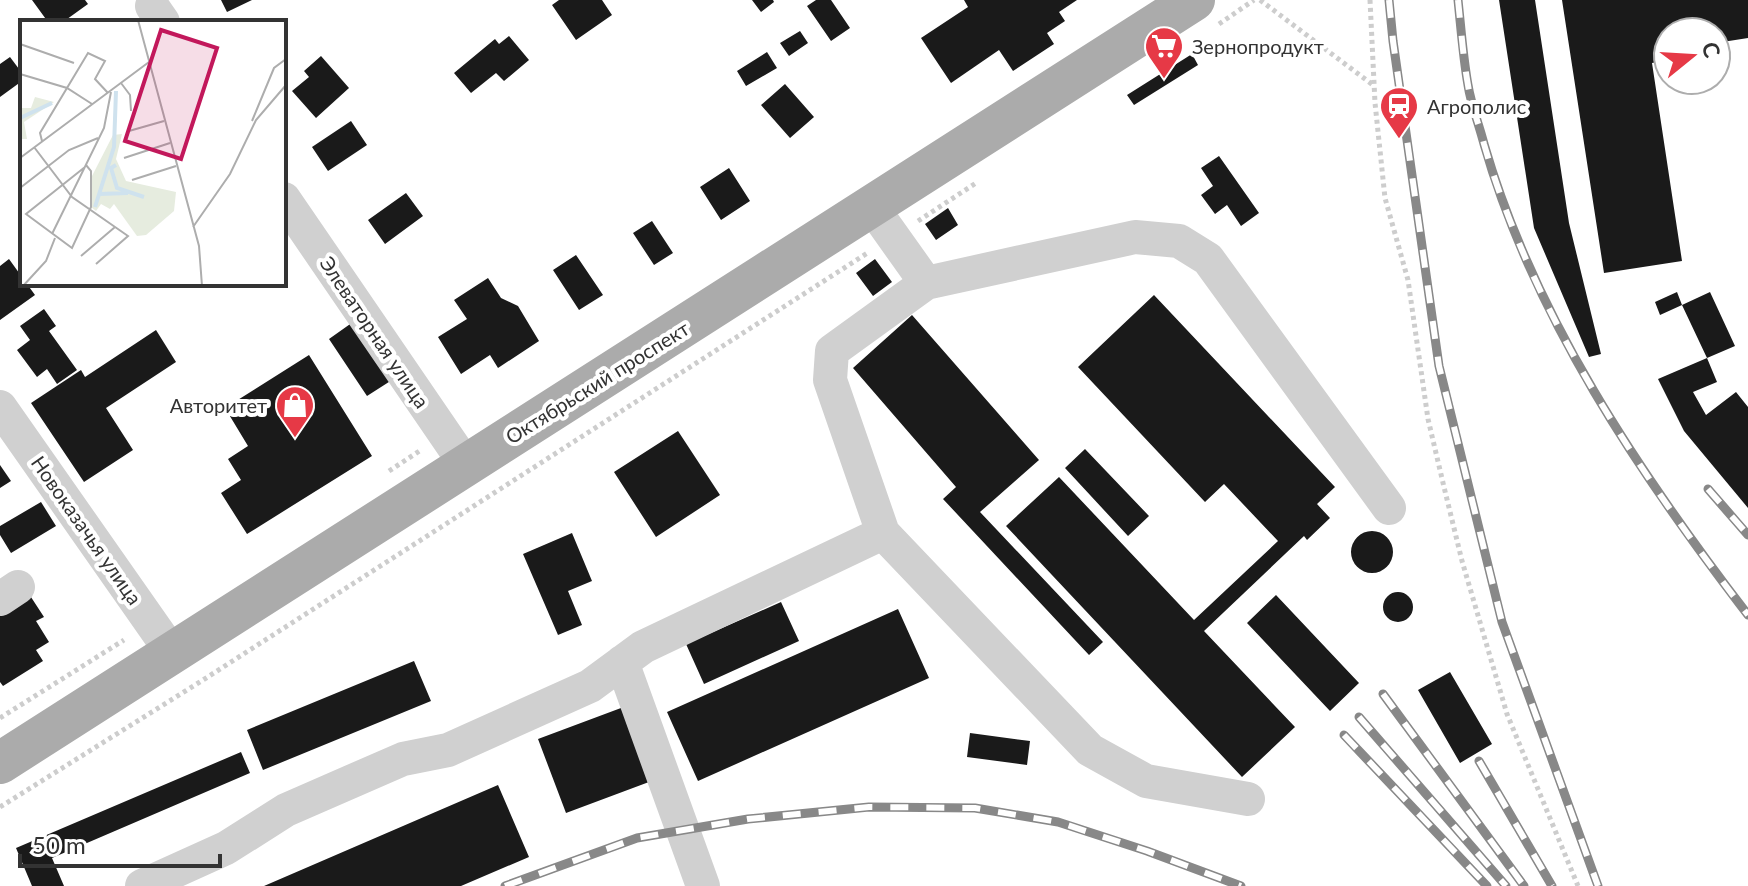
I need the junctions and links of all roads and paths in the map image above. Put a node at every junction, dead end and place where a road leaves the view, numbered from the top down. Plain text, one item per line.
1 (1257, 0) edge
2 (1370, 0) edge
3 (1201, 16) edge
4 (1374, 86) junction
5 (977, 183) dead end
6 (286, 202) edge
7 (882, 222) junction
8 (926, 283) junction
9 (0, 407) edge
10 (466, 465) junction
11 (1389, 508) dead end
12 (883, 533) junction
13 (173, 654) junction
14 (622, 662) junction
15 (0, 763) edge
16 (1248, 799) dead end
17 (0, 807) edge
18 (142, 886) edge
19 (703, 886) edge
20 (1578, 886) edge

1 - 3 path
1 - 4 path
2 - 4 path
3 - 7 main road, Октябрьский проспект
4 - 20 path
5 - 7 path
6 - 10 street, Элеваторная улица
7 - 8 street
7 - 10 main road, Октябрьский проспект
7 - 17 path
8 - 11 street
8 - 12 street
9 - 13 street, Новоказачья улица
10 - 13 main road, Октябрьский проспект
12 - 14 street
12 - 16 street
13 - 15 main road, Октябрьский проспект
14 - 18 street
14 - 19 street

